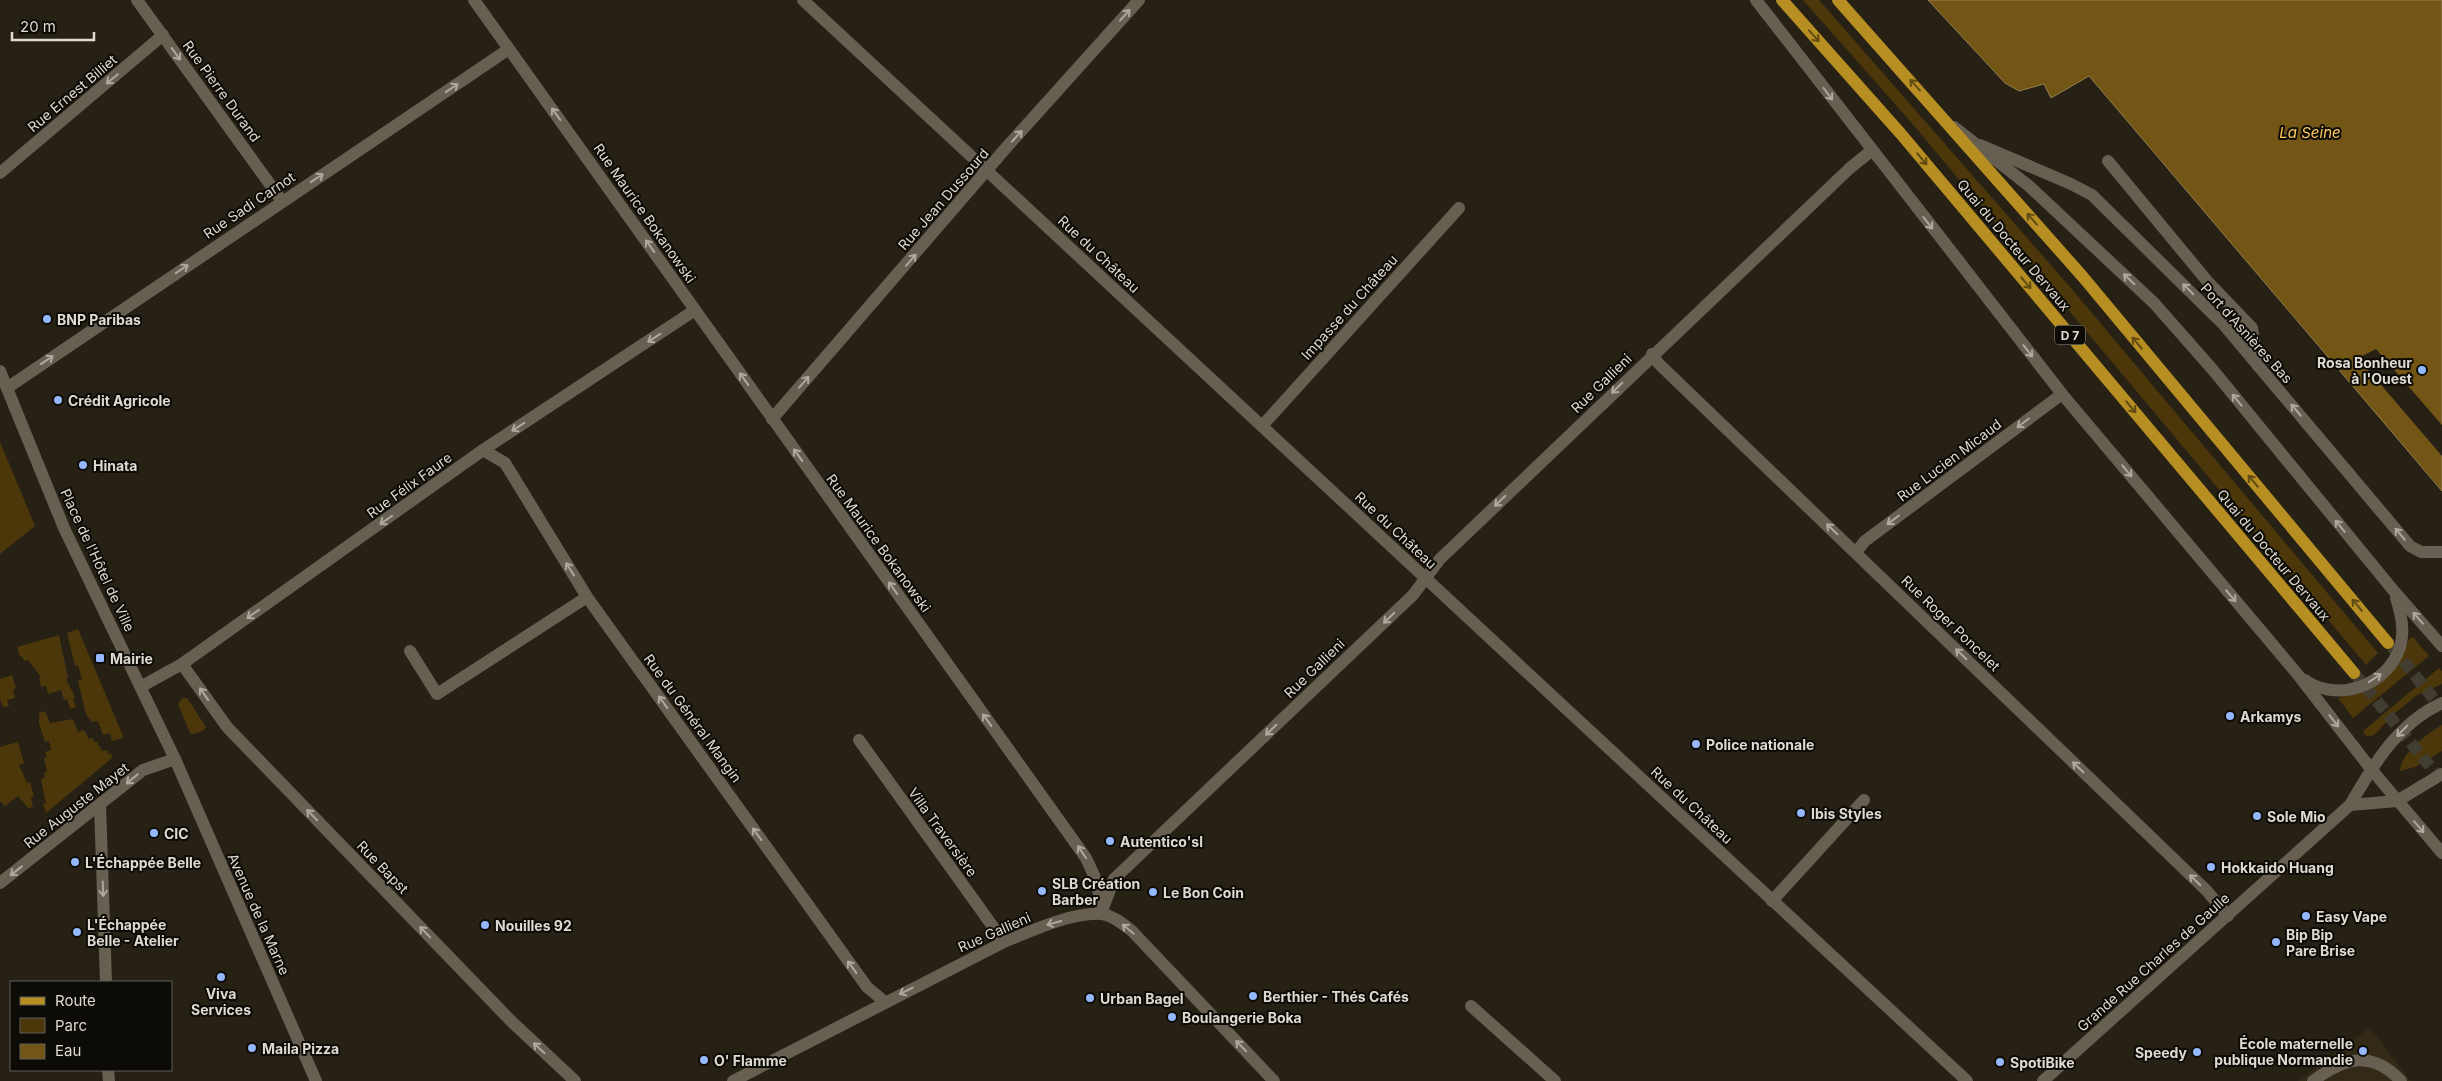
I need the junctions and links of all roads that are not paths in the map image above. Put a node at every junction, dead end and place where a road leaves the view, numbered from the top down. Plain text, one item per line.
1 (137, 0) edge
2 (474, 0) edge
3 (803, 0) edge
4 (1139, 0) edge
5 (1756, 0) edge
6 (1782, 0) edge
7 (1838, 0) edge
8 (163, 35) junction
9 (509, 49) junction
10 (1947, 122) junction
11 (1978, 144) junction
12 (1871, 150) junction
13 (2108, 161) dead end
14 (987, 171) junction
15 (0, 173) edge
16 (282, 201) junction
17 (1459, 208) dead end
18 (695, 310) junction
19 (1652, 354) junction
20 (2258, 366) junction
21 (0, 371) edge
22 (7, 388) junction
23 (2062, 394) junction
24 (772, 419) junction
25 (1262, 426) junction
26 (483, 450) junction
27 (1856, 552) junction
28 (2442, 552) edge
29 (1425, 577) junction
30 (2393, 590) junction
31 (587, 597) junction
32 (2388, 643) tunnel mouth
33 (2442, 646) edge
34 (410, 651) dead end
35 (182, 664) junction
36 (2354, 673) tunnel mouth
37 (2298, 676) junction
38 (142, 686) junction
39 (2442, 703) edge
40 (859, 740) dead end
41 (175, 759) junction
42 (2371, 769) junction
43 (2442, 774) edge
44 (1864, 800) dead end
45 (2397, 801) junction
46 (100, 805) junction
47 (2350, 805) junction
48 (2442, 852) edge
49 (0, 883) edge
50 (1772, 901) junction
51 (1102, 914) junction
52 (2228, 916) junction
53 (1004, 942) junction
54 (106, 981) edge
55 (884, 1002) junction
56 (1471, 1006) dead end
57 (316, 1081) edge
58 (575, 1081) edge
59 (733, 1081) edge
60 (1274, 1081) edge
61 (1555, 1081) edge
62 (1967, 1081) edge
63 (2043, 1081) edge
64 (2313, 1081) edge
65 (2401, 1081) edge

1 - 8 street, Rue Pierre Durand
2 - 9 street, Rue Maurice Bokanowski
3 - 14 street, Rue du Château
14 -> 4 street, Rue Jean Dussourd
5 -> 12 street
6 -> 36 main road, Quai du Docteur Dervaux / D 7
10 -> 7 main road
8 -> 15 street, Rue Ernest Billiet
8 -> 16 street, Rue Pierre Durand
16 -> 9 street, Rue Sadi Carnot
18 -> 9 street, Rue Maurice Bokanowski
10 - 11 street
32 -> 10 main road
20 -> 11 street, Port d'Asnières Bas
30 -> 11 street
12 - 19 street, Rue Gallieni
12 -> 23 street
13 - 20 street
24 -> 14 street, Rue Jean Dussourd
14 - 25 street, Rue du Château
22 -> 16 street, Rue Sadi Carnot
17 - 25 street, Impasse du Château
24 -> 18 street, Rue Maurice Bokanowski
18 -> 26 street, Rue Félix Faure
27 -> 19 street, Rue Roger Poncelet
19 -> 29 street, Rue Gallieni
28 -> 20 street, Port d'Asnières Bas
21 - 22 street, Place de l'Hôtel de Ville
22 - 38 street, Place de l'Hôtel de Ville
23 -> 27 street, Rue Lucien Micaud
23 -> 37 street
51 -> 24 street, Rue Maurice Bokanowski
25 - 29 street, Rue du Château
31 -> 26 street, Rue du Général Mangin
26 -> 35 street, Rue Félix Faure
52 -> 27 street, Rue Roger Poncelet
29 - 50 street, Rue du Château
29 -> 51 street, Rue Gallieni
33 -> 30 street
37 -> 30 street
31 - 34 street
55 -> 31 street, Rue du Général Mangin
35 - 38 street, Rue Félix Faure
58 -> 35 street, Rue Bapst
37 -> 42 street
38 - 41 street, Place de l'Hôtel de Ville
39 -> 42 street, Grande Rue Charles de Gaulle
40 - 53 street, Villa Traversière
41 -> 46 street, Rue Auguste Mayet
41 - 57 street, Avenue de la Marne
42 - 45 street
42 - 47 street, Grande Rue Charles de Gaulle
43 - 45 street
44 - 50 street
45 - 47 street
45 -> 48 street
46 -> 49 street, Rue Auguste Mayet
46 -> 54 street
47 - 52 street, Grande Rue Charles de Gaulle
50 - 62 street, Rue du Château
51 -> 53 street, Rue Gallieni
60 -> 51 street
52 - 63 street, Grande Rue Charles de Gaulle
53 -> 55 street, Rue Gallieni
55 - 59 street, Rue Gallieni
56 - 61 street
64 - 65 street

